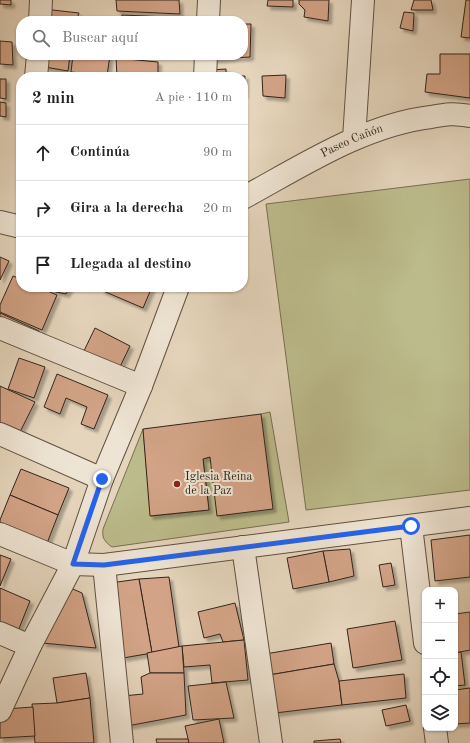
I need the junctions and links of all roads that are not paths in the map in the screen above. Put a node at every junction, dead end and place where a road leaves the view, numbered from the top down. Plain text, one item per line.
1 (41, 0) edge
2 (209, 0) edge
3 (363, 0) edge
4 (40, 16) edge
5 (208, 16) edge
6 (38, 60) edge
7 (206, 60) edge
8 (36, 72) edge
9 (205, 72) edge
10 (470, 116) edge
11 (354, 138) junction
12 (248, 195) edge
13 (0, 222) edge
14 (16, 226) edge
15 (176, 292) edge
16 (0, 328) edge
17 (141, 386) junction
18 (0, 434) edge
19 (102, 479) junction
20 (470, 518) edge
21 (411, 526) junction
22 (0, 534) edge
23 (243, 547) junction
24 (73, 564) junction
25 (104, 565) junction
26 (423, 623) edge
27 (0, 633) edge
28 (30, 646) junction
29 (0, 712) edge
30 (435, 731) edge
31 (122, 743) edge
32 (271, 743) edge
33 (437, 743) edge

1 - 4 street
2 - 5 street
3 - 11 street
6 - 8 street
7 - 9 street
10 - 11 street, Paseo Cañón
11 - 12 street, Paseo Cañón
13 - 14 street
15 - 17 street
16 - 17 street
17 - 19 street
18 - 19 street
19 - 24 street
20 - 21 street
21 - 23 street
21 - 26 street
22 - 24 street
23 - 25 street
23 - 32 street
24 - 25 street
24 - 28 street
25 - 31 street
27 - 28 street
28 - 29 street
30 - 33 street

